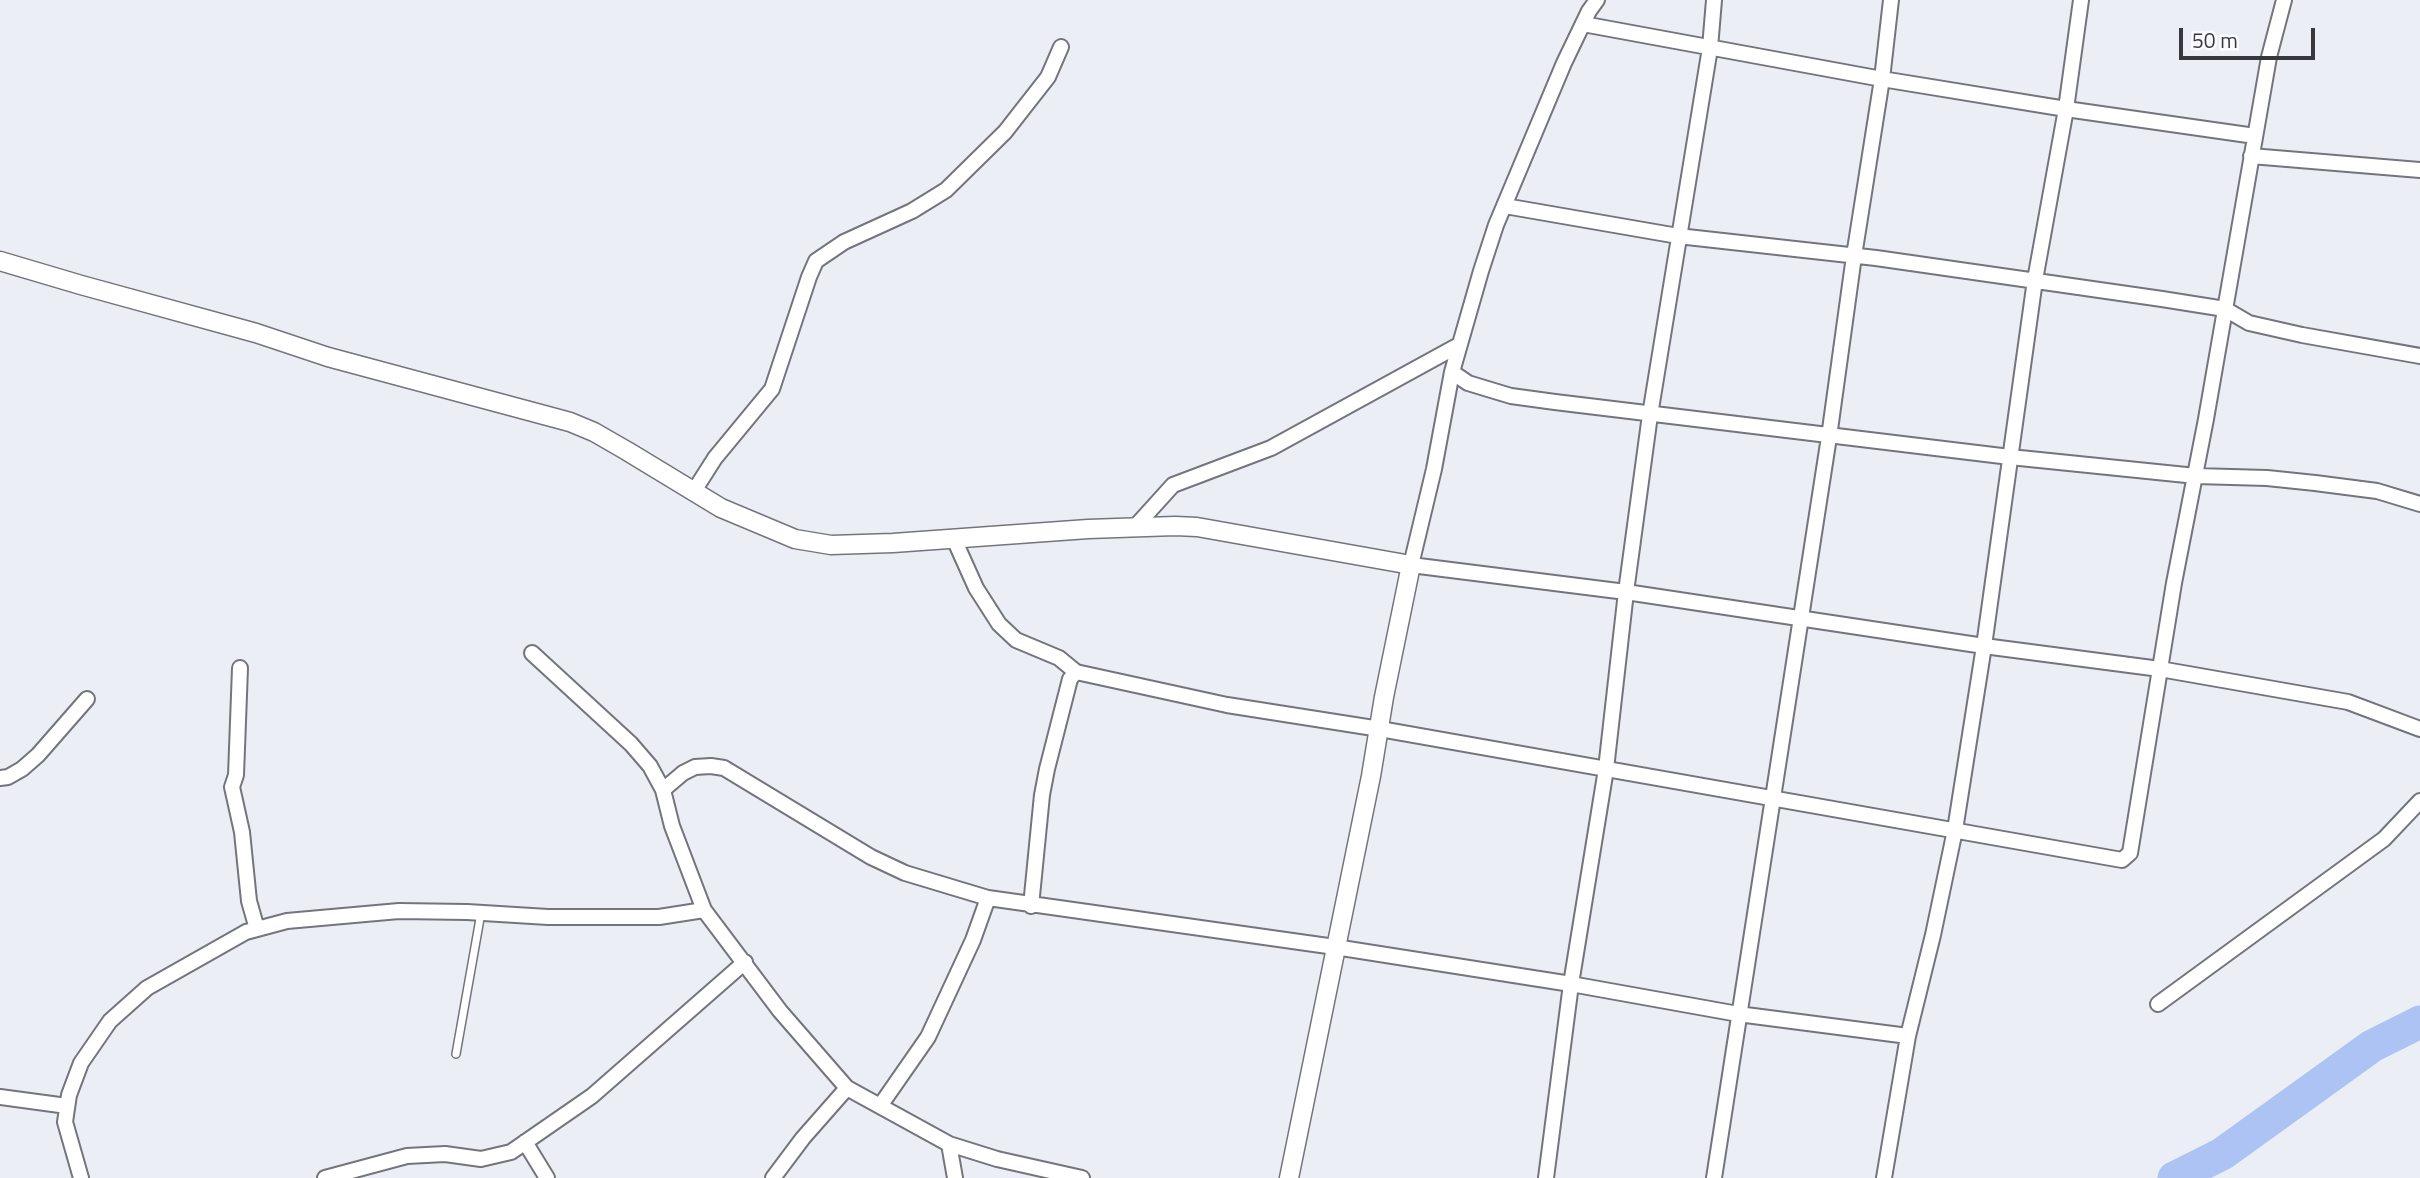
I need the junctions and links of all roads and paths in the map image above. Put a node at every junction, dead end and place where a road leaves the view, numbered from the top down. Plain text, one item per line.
1 (1597, 0) edge
2 (1714, 0) edge
3 (1891, 0) edge
4 (2081, 0) edge
5 (2284, 0) edge
6 (1583, 24) junction
7 (1060, 47) dead end
8 (1710, 48) junction
9 (1882, 79) junction
10 (2066, 109) junction
11 (2255, 136) junction
12 (2251, 156) junction
13 (2420, 170) edge
14 (1505, 206) junction
15 (1678, 236) junction
16 (1854, 256) junction
17 (0, 261) edge
18 (2035, 280) junction
19 (2225, 309) junction
20 (1459, 345) junction
21 (2420, 356) edge
22 (1452, 372) junction
23 (1650, 415) junction
24 (1829, 437) junction
25 (2010, 457) junction
26 (2196, 476) junction
27 (694, 491) junction
28 (2420, 504) edge
29 (1135, 527) junction
30 (954, 539) junction
31 (1411, 565) junction
32 (1626, 592) junction
33 (1799, 618) junction
34 (1984, 646) junction
35 (533, 653) dead end
36 (240, 668) dead end
37 (2161, 669) junction
38 (1076, 672) junction
39 (87, 699) dead end
40 (1380, 729) junction
41 (2420, 729) edge
42 (1606, 769) junction
43 (0, 778) edge
44 (663, 790) junction
45 (1773, 799) junction
46 (2420, 801) edge
47 (1955, 830) junction
48 (988, 898) junction
49 (1031, 906) junction
50 (704, 910) junction
51 (481, 913) junction
52 (257, 929) junction
53 (1335, 947) junction
54 (745, 962) junction
55 (1571, 984) junction
56 (2158, 1004) dead end
57 (1738, 1014) junction
58 (1908, 1037) junction
59 (456, 1054) dead end
60 (847, 1088) junction
61 (0, 1097) edge
62 (67, 1106) junction
63 (880, 1106) junction
64 (525, 1142) junction
65 (949, 1143) junction
66 (80, 1178) edge
67 (324, 1178) edge
68 (547, 1178) edge
69 (773, 1178) edge
70 (955, 1178) edge
71 (1082, 1178) edge
72 (1289, 1178) edge
73 (1546, 1178) edge
74 (1714, 1178) edge
75 (1884, 1178) edge

1 - 6 street
2 - 8 street
3 - 9 street
4 - 10 street
5 - 11 street
6 - 8 street
6 - 14 street
7 - 27 street
8 - 9 street
8 - 15 street
9 - 10 street
9 - 16 street
10 - 11 street
10 - 18 street
11 - 12 street
12 - 13 street
12 - 19 street
14 - 15 street
14 - 20 street
15 - 16 street
15 - 23 street
16 - 18 street
16 - 24 street
17 - 27 street
18 - 19 street
18 - 25 street
19 - 21 street
19 - 26 street
20 - 22 street
20 - 29 street
22 - 23 street
22 - 31 street
23 - 24 street
23 - 32 street
24 - 25 street
24 - 33 street
25 - 26 street
25 - 34 street
26 - 28 street
26 - 37 street
27 - 30 street
29 - 30 street
29 - 31 street
30 - 38 street
31 - 32 street
31 - 40 street
32 - 33 street
32 - 42 street
33 - 34 street
33 - 45 street
34 - 37 street
34 - 47 street
35 - 44 street
36 - 52 street
37 - 41 street
37 - 47 street
38 - 40 street
38 - 49 street
39 - 43 street
40 - 42 street
40 - 53 street
42 - 45 street
42 - 55 street
44 - 48 street
44 - 50 street
45 - 47 street
45 - 57 street
46 - 56 street
47 - 58 street
48 - 49 street
48 - 63 street
49 - 53 street
50 - 51 street
50 - 54 street
51 - 52 street
51 - 59 lane
52 - 62 street
53 - 55 street
53 - 72 street
54 - 60 street
54 - 64 street
55 - 57 street
55 - 73 street
57 - 58 street
57 - 74 street
58 - 75 street
60 - 63 street
60 - 69 street
61 - 62 street
62 - 66 street
63 - 65 street
64 - 67 street
64 - 68 street
65 - 70 street
65 - 71 street

